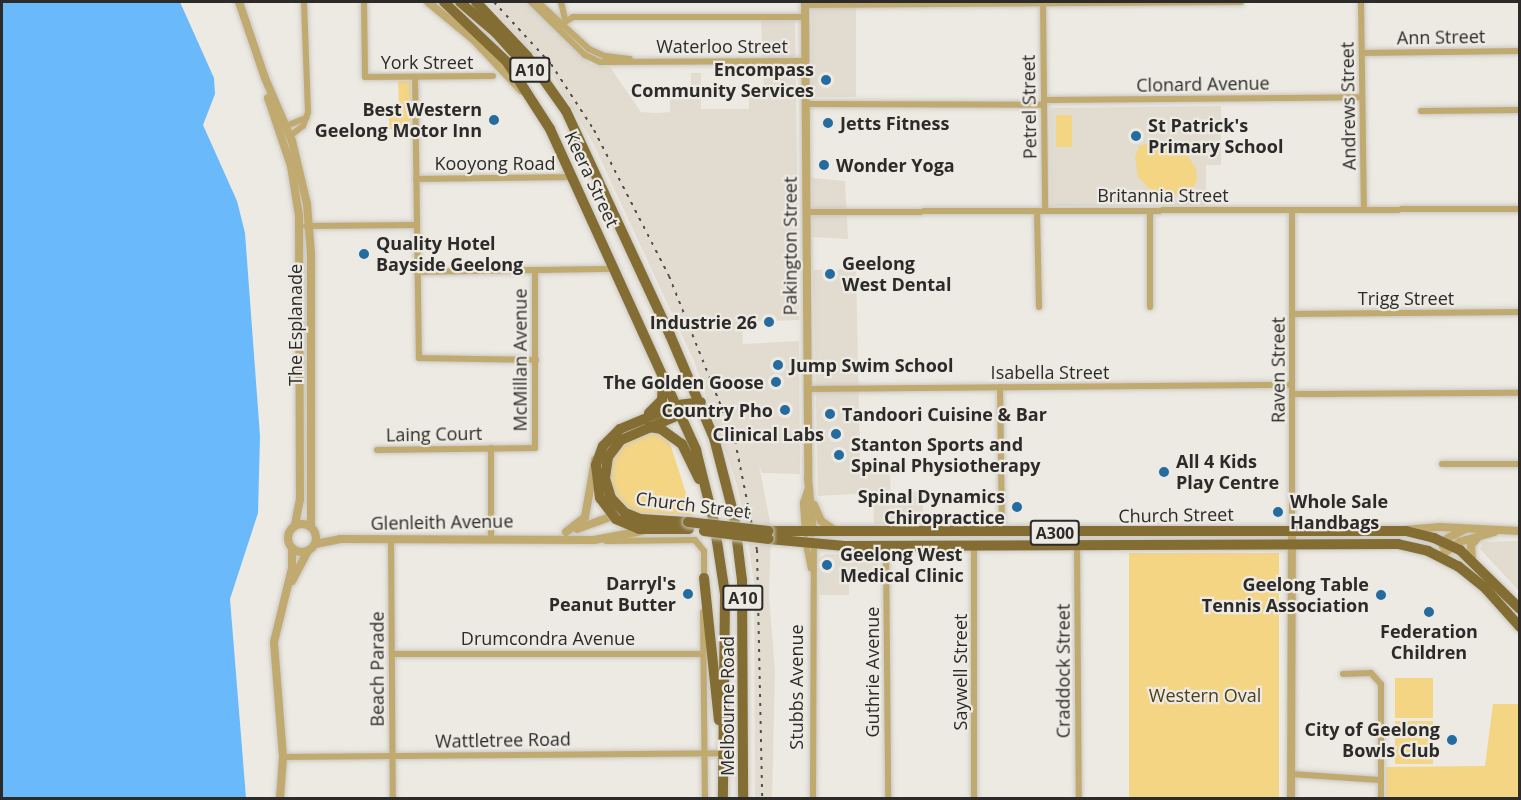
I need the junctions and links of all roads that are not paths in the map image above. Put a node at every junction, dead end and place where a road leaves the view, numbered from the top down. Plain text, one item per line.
1 (234, 2) edge
2 (239, 2) edge
3 (304, 2) edge
4 (364, 2) edge
5 (428, 2) edge
6 (444, 2) edge
7 (460, 2) edge
8 (476, 2) edge
9 (531, 2) edge
10 (538, 2) edge
11 (561, 2) edge
12 (1021, 2) edge
13 (1230, 2) edge
14 (1241, 2) edge
15 (1361, 2) edge
16 (805, 3) edge
17 (1043, 3) junction
18 (805, 17) junction
19 (561, 24) junction
20 (1520, 51) edge
21 (1362, 53) junction
22 (806, 61) junction
23 (493, 76) dead end
24 (415, 77) junction
25 (1362, 98) junction
26 (533, 102) junction
27 (1044, 103) junction
28 (806, 104) junction
29 (1520, 110) edge
30 (1421, 111) dead end
31 (306, 118) junction
32 (284, 132) junction
33 (586, 151) junction
34 (574, 177) junction
35 (416, 179) junction
36 (1520, 209) edge
37 (1364, 210) junction
38 (1037, 211) junction
39 (1045, 211) junction
40 (1150, 211) junction
41 (1292, 211) junction
42 (806, 212) junction
43 (416, 225) junction
44 (304, 226) junction
45 (616, 269) junction
46 (417, 272) junction
47 (535, 272) junction
48 (1039, 307) dead end
49 (1150, 307) dead end
50 (1520, 312) edge
51 (1293, 314) junction
52 (536, 360) junction
53 (660, 366) junction
54 (1292, 385) junction
55 (1000, 387) junction
56 (807, 389) junction
57 (1520, 393) edge
58 (1293, 394) junction
59 (701, 402) junction
60 (680, 410) junction
61 (632, 423) junction
62 (646, 428) junction
63 (603, 446) junction
64 (491, 448) junction
65 (535, 448) joint
66 (377, 450) dead end
67 (1442, 464) dead end
68 (1520, 464) edge
69 (808, 491) junction
70 (712, 510) junction
71 (587, 512) junction
72 (629, 515) junction
73 (613, 516) junction
74 (295, 525) junction
75 (587, 526) junction
76 (688, 526) junction
77 (312, 528) junction
78 (1469, 528) junction
79 (664, 529) junction
80 (1292, 530) junction
81 (1501, 530) junction
82 (1401, 531) junction
83 (1520, 531) edge
84 (566, 532) junction
85 (1002, 533) junction
86 (840, 534) junction
87 (1482, 534) junction
88 (491, 537) junction
89 (544, 537) junction
90 (340, 539) junction
91 (391, 539) junction
92 (810, 539) junction
93 (594, 540) junction
94 (1291, 542) junction
95 (1077, 543) junction
96 (1449, 544) junction
97 (974, 545) junction
98 (886, 546) junction
99 (311, 547) junction
100 (292, 549) junction
101 (1440, 556) junction
102 (1472, 560) junction
103 (704, 578) junction
104 (288, 586) junction
105 (1520, 609) edge
106 (1520, 627) edge
107 (392, 654) junction
108 (702, 654) junction
109 (1343, 674) dead end
110 (705, 753) junction
111 (723, 753) junction
112 (393, 756) junction
113 (283, 757) junction
114 (1291, 774) junction
115 (1380, 780) junction
116 (280, 798) edge
117 (393, 798) edge
118 (705, 798) edge
119 (723, 798) edge
120 (743, 798) edge
121 (813, 798) edge
122 (888, 798) edge
123 (974, 798) edge
124 (1079, 798) edge
125 (1291, 798) edge
126 (1381, 798) edge

1 - 32 street
2 - 32 street
3 - 31 street
4 - 24 street, York Street
5 - 26 street, Keera Street
6 - 26 highway, A10
7 - 33 highway, A10
8 - 33 highway
9 - 19 street
10 - 19 street
11 - 19 street
12 - 16 street
12 - 17 street
13 - 14 street
13 - 17 street
15 - 21 street, Andrews Street
16 - 18 street, Pakington Street
17 - 27 street, Petrel Street
18 - 19 street
18 - 22 street, Pakington Street
19 - 22 street, Waterloo Street
20 - 21 street, Ann Street
21 - 25 street, Andrews Street
22 - 28 street, Pakington Street
23 - 24 street, York Street
24 - 35 street
25 - 27 street, Clonard Avenue
25 - 37 street, Andrews Street
26 - 34 highway, Keera Street / A10
27 - 28 street, Clonard Avenue
27 - 39 street, Petrel Street
28 - 42 street, Pakington Street
29 - 30 street
31 - 32 street
31 - 32 street
32 - 44 street, The Esplanade
33 - 59 highway, Keera Street / A10
34 - 35 street, Kooyong Road
34 - 45 highway, Keera Street / A10
35 - 43 street
36 - 37 street, Britannia Street
37 - 41 street, Britannia Street
38 - 39 street, Britannia Street
38 - 42 street, Britannia Street
38 - 48 street
39 - 40 street, Britannia Street
40 - 41 street, Britannia Street
40 - 49 street
41 - 51 street, Raven Street
42 - 56 street, Pakington Street
43 - 44 street
43 - 46 street
44 - 74 street, The Esplanade
44 - 77 street, The Esplanade
45 - 47 street
45 - 53 highway, Keera Street / A10
46 - 47 street
46 - 52 street
47 - 52 street, McMillan Avenue
50 - 51 street, Trigg Street
51 - 54 street, Raven Street
52 - 65 street, McMillan Avenue
53 - 60 highway, Keera Street / A10
53 - 61 highway
54 - 55 street, Isabella Street
54 - 58 street, Raven Street
55 - 56 street, Isabella Street
55 - 85 street
56 - 69 street, Pakington Street
57 - 58 street
58 - 80 street, Raven Street
59 - 60 highway, Church Street
59 - 120 highway, Melbourne Road / A10
60 - 61 highway, Church Street
60 - 62 highway, Church Street
60 - 70 highway, Melbourne Road / A10
61 - 63 highway, Church Street
62 - 70 highway
62 - 72 highway, Church Street
63 - 71 street
63 - 73 highway, Church Street
64 - 65 street, Laing Court
64 - 66 street, Laing Court
64 - 88 street
67 - 68 street
69 - 86 street
69 - 92 street, Pakington Street
70 - 111 highway, Melbourne Road / A10
71 - 75 street
71 - 84 street
72 - 73 highway, Glenleith Avenue
72 - 76 highway, Church Street / A300
73 - 75 street, Glenleith Avenue
73 - 79 highway, Church Street / A300
74 - 77 street, Glenleith Avenue
74 - 100 street, The Esplanade
75 - 84 street, Glenleith Avenue
75 - 93 street
76 - 79 highway, Church Street / A300
76 - 92 highway, Church Street / A300, bridge
77 - 90 street, Glenleith Avenue
77 - 99 street, The Esplanade
78 - 81 street
78 - 82 street
78 - 96 street
79 - 93 street, Glenleith Avenue
80 - 82 highway, Church Street / A300
80 - 85 highway, Church Street / A300
80 - 94 street
81 - 83 street
81 - 87 street
82 - 96 highway, Church Street / A300
84 - 89 street, Glenleith Avenue
85 - 86 highway, Church Street / A300
86 - 92 highway, Church Street / A300
87 - 96 street
87 - 102 street
88 - 89 street, Glenleith Avenue
88 - 91 street, Glenleith Avenue
89 - 93 street, Glenleith Avenue
90 - 91 street, Glenleith Avenue
90 - 99 street, Glenleith Avenue
91 - 107 street, Beach Parade
92 - 98 highway, Church Street / A300
92 - 121 street, Stubbs Avenue
93 - 103 street, Glenleith Avenue
94 - 95 highway, Church Street / A300
94 - 101 highway, Church Street / A300
94 - 114 street
95 - 97 highway, Church Street / A300
95 - 124 street, Craddock Street
96 - 101 street
96 - 102 highway, A300
97 - 98 highway, Church Street / A300
97 - 123 street, Saywell Street
98 - 122 street, Guthrie Avenue
99 - 100 street, Glenleith Avenue
99 - 104 street
100 - 104 street
101 - 106 highway, A300
102 - 105 highway, A300
103 - 108 street
103 - 111 highway
104 - 113 street
107 - 108 street, Drumcondra Avenue
107 - 112 street, Beach Parade
108 - 110 street
109 - 115 street
110 - 111 street, Wattletree Road
110 - 112 street, Wattletree Road
110 - 118 street
111 - 119 highway, Melbourne Road / A10
112 - 113 street, Wattletree Road
112 - 117 street, Beach Parade
113 - 116 street
114 - 115 street
114 - 125 street
115 - 126 street

